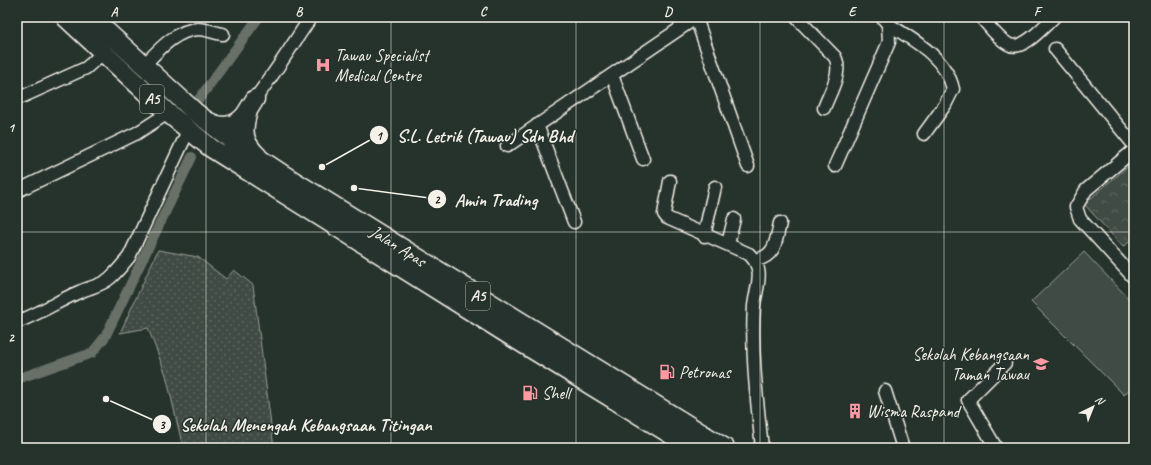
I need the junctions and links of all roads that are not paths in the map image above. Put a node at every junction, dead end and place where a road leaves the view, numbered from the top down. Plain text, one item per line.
1 (65, 17) edge
2 (91, 17) edge
3 (310, 17) edge
4 (796, 17) edge
5 (981, 17) edge
6 (1054, 17) edge
7 (696, 18) edge
8 (885, 20) edge
9 (223, 34) dead end
10 (1055, 49) dead end
11 (103, 53) junction
12 (144, 65) junction
13 (612, 74) junction
14 (17, 99) edge
15 (255, 99) junction
16 (824, 108) dead end
17 (194, 111) junction
18 (168, 113) junction
19 (537, 125) junction
20 (188, 131) junction
21 (924, 134) dead end
22 (234, 142) junction
23 (1134, 145) edge
24 (507, 146) dead end
25 (1134, 150) edge
26 (643, 159) dead end
27 (748, 166) dead end
28 (835, 166) dead end
29 (247, 171) junction
30 (284, 175) junction
31 (670, 181) dead end
32 (715, 187) dead end
33 (17, 191) edge
34 (734, 219) dead end
35 (574, 222) dead end
36 (780, 223) dead end
37 (704, 236) junction
38 (728, 244) junction
39 (756, 260) junction
40 (1134, 278) edge
41 (17, 322) edge
42 (1005, 363) dead end
43 (885, 391) dead end
44 (693, 448) edge
45 (725, 448) edge
46 (762, 448) edge
47 (903, 448) edge
48 (996, 448) edge

1 - 11 highway, Jalan Apas / A5
2 - 12 highway, Jalan Apas / A5
3 - 15 street
4 - 16 street
5 - 6 street
7 - 13 street
7 - 27 street
8 - 21 street
8 - 28 street
9 - 12 street
10 - 23 street
11 - 14 street
11 - 18 highway, Jalan Apas / A5
12 - 17 highway, Jalan Apas / A5
13 - 19 street
13 - 26 street
15 - 17 street
15 - 22 highway
15 - 30 street
17 - 22 highway, Jalan Apas / A5
18 - 20 highway, Jalan Apas / A5
18 - 33 street
19 - 24 street
19 - 35 street
20 - 29 highway, Jalan Apas / A5
20 - 41 street
22 - 29 highway
22 - 30 highway, Jalan Apas / A5
25 - 40 street
29 - 44 highway, Jalan Apas / A5
30 - 45 highway, Jalan Apas / A5
31 - 37 street
32 - 37 street
34 - 38 street
36 - 39 street
37 - 38 street
38 - 39 street
39 - 46 street
42 - 48 street
43 - 47 street

